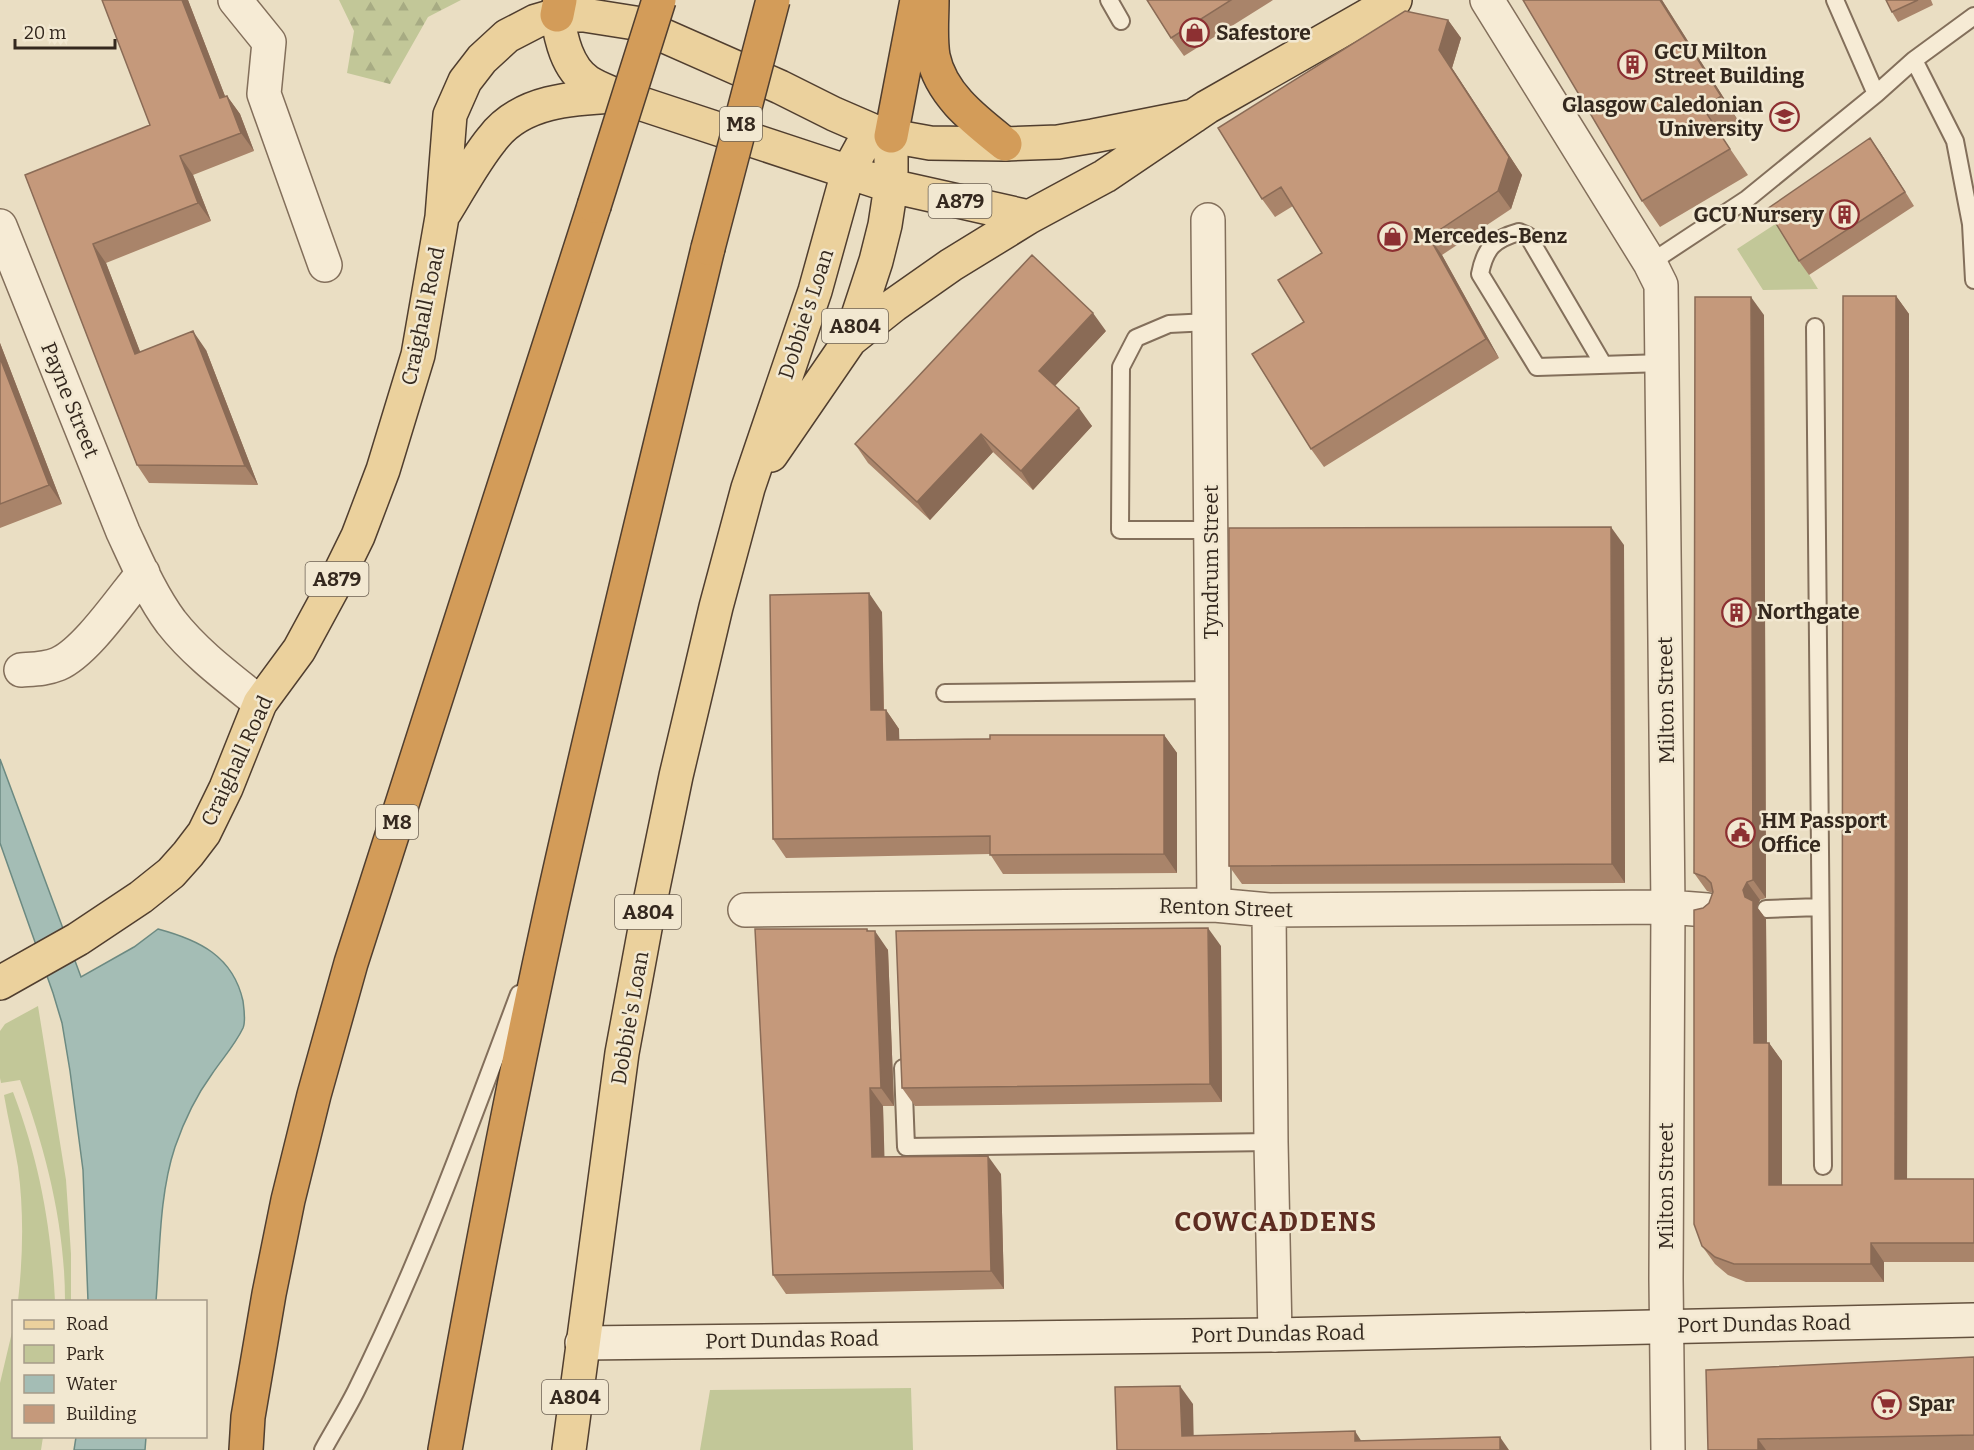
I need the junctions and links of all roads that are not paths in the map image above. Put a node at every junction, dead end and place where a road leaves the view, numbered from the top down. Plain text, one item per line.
1 (236, 0) edge
2 (659, 0) edge
3 (773, 0) edge
4 (918, 0) edge
5 (932, 0) edge
6 (1109, 0) edge
7 (1395, 0) edge
8 (1487, 0) edge
9 (1835, 0) edge
10 (559, 8) edge
11 (1974, 16) edge
12 (1121, 21) dead end
13 (1914, 60) junction
14 (1876, 94) junction
15 (618, 96) junction
16 (1194, 116) junction
17 (881, 133) junction
18 (1005, 144) junction
19 (848, 172) junction
20 (891, 186) junction
21 (442, 216) junction
22 (1029, 217) junction
23 (1208, 220) dead end
24 (0, 226) edge
25 (1650, 263) junction
26 (325, 265) dead end
27 (1974, 280) edge
28 (1209, 322) junction
29 (1815, 327) dead end
30 (850, 340) junction
31 (1663, 363) junction
32 (1603, 364) junction
33 (748, 488) junction
34 (1210, 530) junction
35 (143, 573) junction
36 (21, 670) dead end
37 (1212, 690) junction
38 (945, 693) dead end
39 (260, 703) junction
40 (1214, 905) junction
41 (1668, 907) junction
42 (1820, 907) junction
43 (1766, 909) dead end
44 (745, 910) dead end
45 (1269, 910) junction
46 (1707, 910) edge
47 (550, 912) junction
48 (1, 982) edge
49 (902, 1052) edge
50 (1271, 1142) junction
51 (1823, 1166) dead end
52 (1974, 1320) edge
53 (1666, 1325) junction
54 (1275, 1335) junction
55 (582, 1343) junction
56 (246, 1450) edge
57 (323, 1450) edge
58 (445, 1450) edge
59 (568, 1450) edge
60 (1668, 1450) edge

1 - 26 street
2 - 56 highway, M8, bridge
3 - 47 highway, M8, bridge
4 - 17 highway
5 - 18 highway
6 - 12 lane
7 - 16 main road, Dobbie's Loan / A804
8 - 25 street, Milton Street
9 - 14 lane
10 - 15 main road
10 - 17 main road, Craighall Road / A879
10 - 21 main road, Craighall Road / A879
11 - 13 lane
13 - 14 lane
13 - 27 lane
14 - 25 lane
15 - 19 main road, Craighall Road / A879
15 - 21 main road, Craighall Road / A879
16 - 18 main road, Dobbie's Loan / A804
16 - 22 main road, Dobbie's Loan / A804
17 - 18 main road, Dobbie's Loan / A804
17 - 19 main road, Dobbie's Loan / A804
17 - 20 main road, Dobbie's Loan / A804
19 - 20 main road, A879
19 - 33 main road, Dobbie's Loan / A804
20 - 22 main road, A879
20 - 30 main road, Dobbie's Loan / A804
21 - 39 main road, Craighall Road / A879
22 - 30 main road, Dobbie's Loan / A804
23 - 28 street, Tyndrum Street
24 - 35 street, Payne Street
25 - 31 street, Milton Street
28 - 34 street, Tyndrum Street
28 - 34 lane
29 - 42 lane
30 - 33 main road, Dobbie's Loan / A804
31 - 32 lane
31 - 41 street, Milton Street
32 - 32 lane
33 - 55 main road, Dobbie's Loan / A804
34 - 37 street, Tyndrum Street
35 - 36 street
35 - 39 street, Payne Street
37 - 38 lane
37 - 40 street, Tyndrum Street
39 - 48 main road, Craighall Road / A879
40 - 44 street, Renton Street
40 - 45 street, Renton Street
41 - 45 street, Renton Street
41 - 46 street, Renton Street
41 - 53 street, Milton Street
42 - 43 lane
42 - 51 lane
45 - 50 street
47 - 57 lane
47 - 58 highway, M8
49 - 50 lane
50 - 54 street
52 - 53 street, Port Dundas Road
53 - 54 street, Port Dundas Road
53 - 60 street, Milton Street
54 - 55 street, Port Dundas Road
55 - 59 main road, Dobbie's Loan / A804

